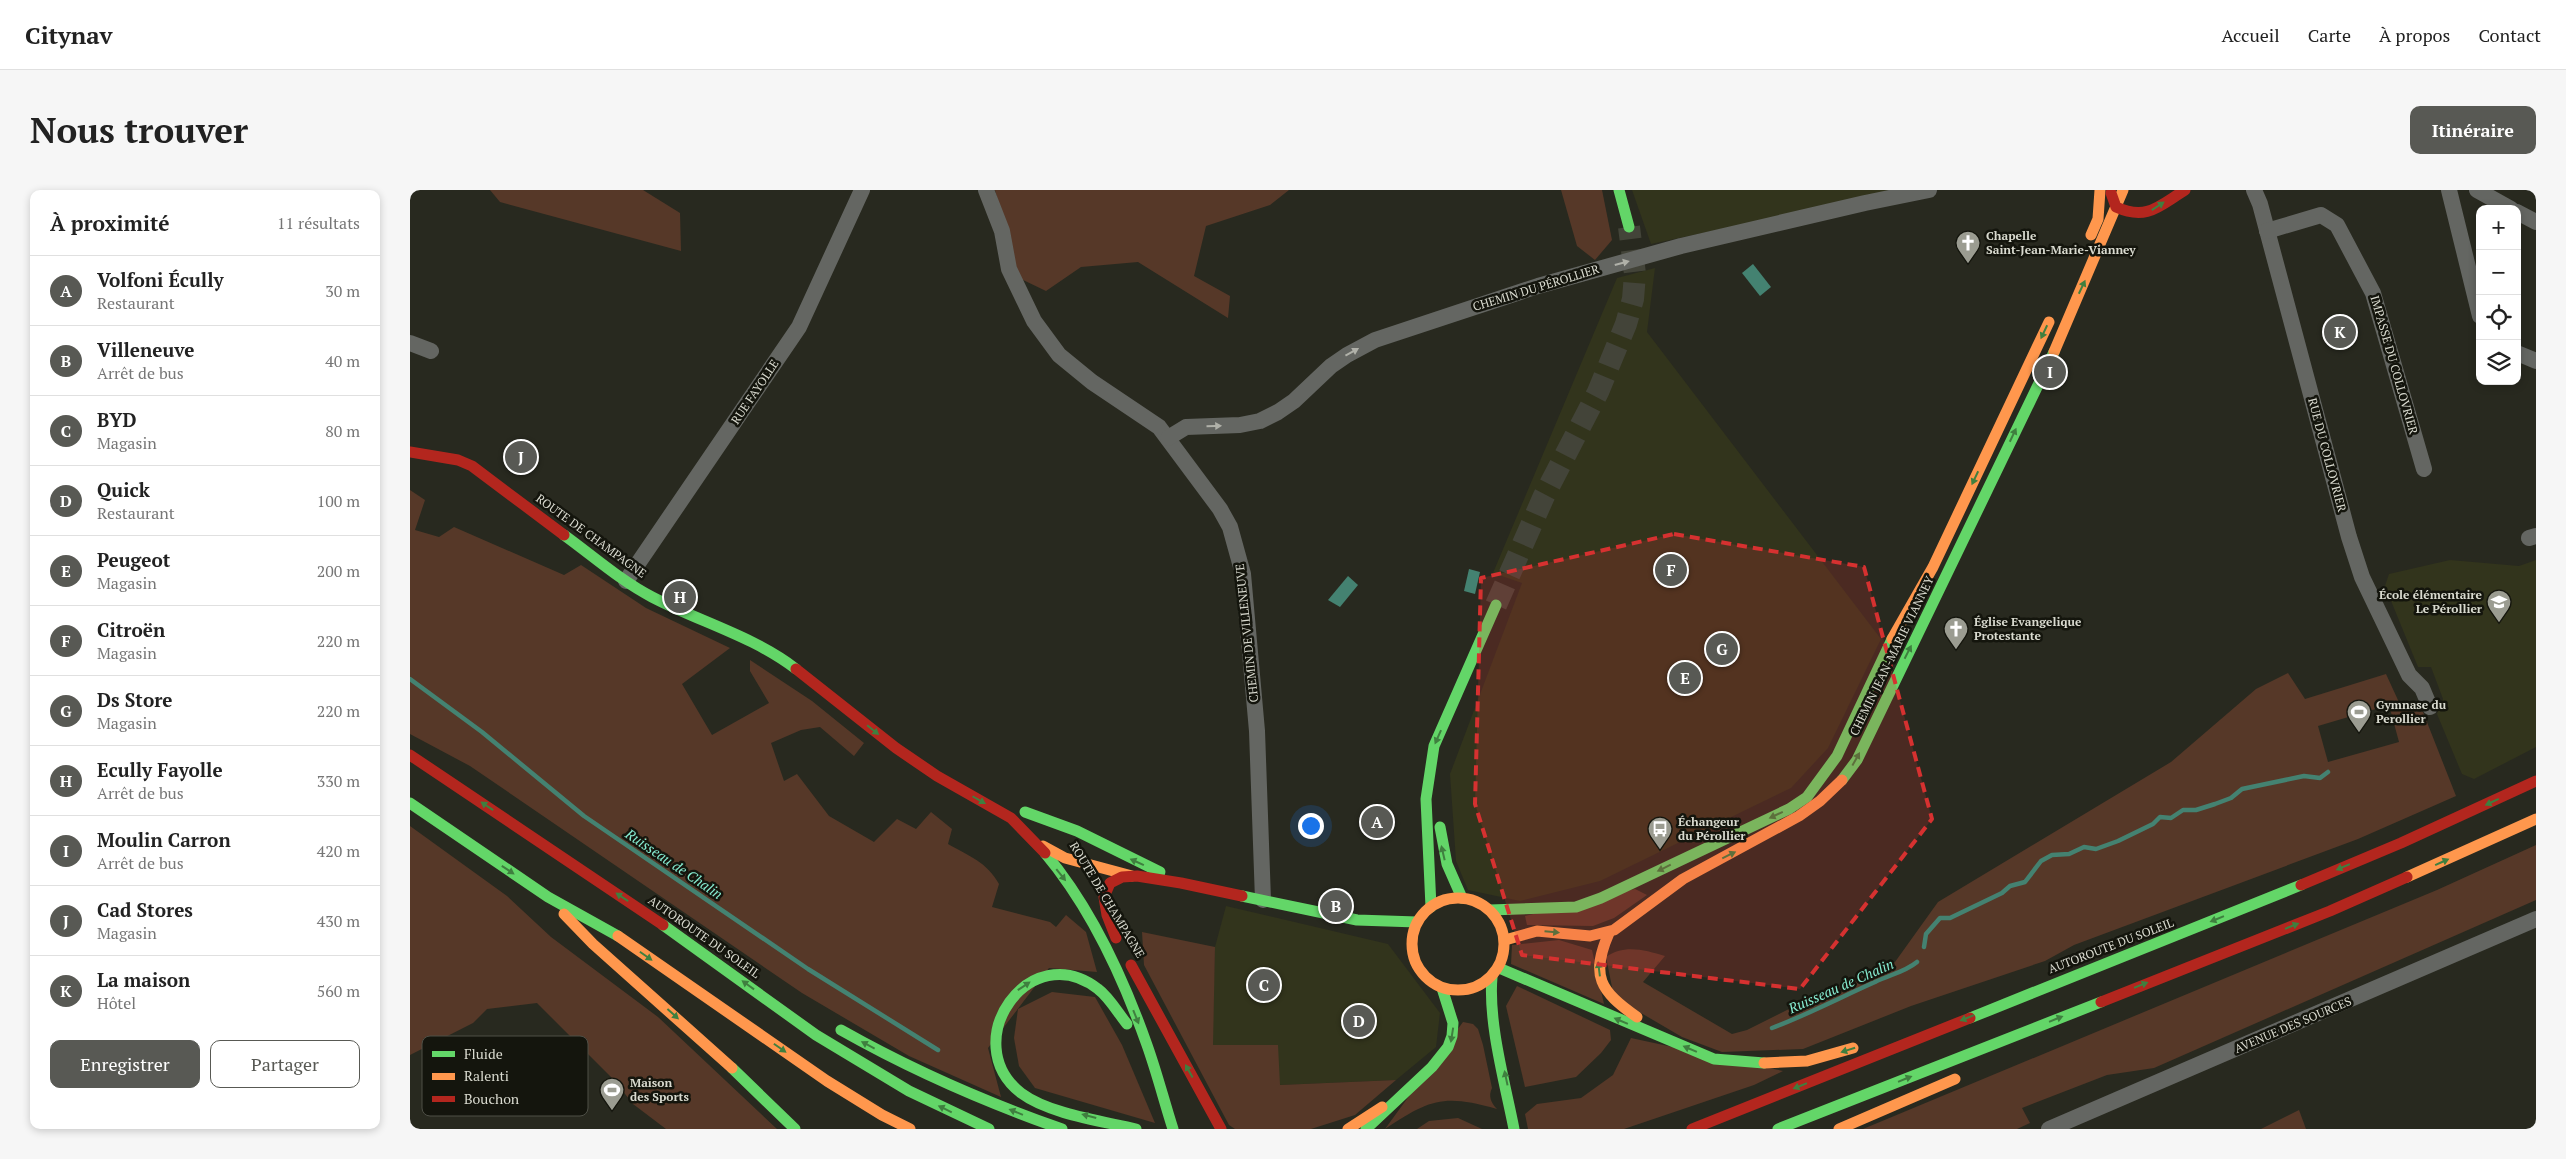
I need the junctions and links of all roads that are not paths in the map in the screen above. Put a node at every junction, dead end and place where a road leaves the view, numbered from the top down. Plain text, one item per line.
1 (862, 190) edge
2 (986, 190) edge
3 (1619, 190) edge
4 (1929, 190) edge
5 (2100, 190) edge
6 (2109, 190) edge
7 (2123, 190) edge
8 (2185, 190) edge
9 (2254, 190) edge
10 (2449, 190) edge
11 (2477, 190) edge
12 (2504, 205) edge
13 (2116, 207) junction
14 (2521, 214) edge
15 (2536, 222) edge
16 (1630, 227) tunnel mouth
17 (2267, 230) junction
18 (2087, 242) dead end
19 (2476, 300) edge
20 (2055, 308) dead end
21 (410, 343) edge
22 (431, 351) dead end
23 (2521, 355) edge
24 (2536, 361) edge
25 (1168, 438) junction
26 (410, 452) edge
27 (2424, 469) dead end
28 (626, 581) junction
29 (1496, 605) tunnel mouth
30 (1881, 663) junction
31 (1466, 677) junction
32 (807, 678) junction
33 (1886, 696) junction
34 (2430, 707) dead end
35 (887, 726) dead end
36 (1450, 738) dead end
37 (410, 755) edge
38 (2536, 781) edge
39 (410, 803) edge
40 (1012, 803) dead end
41 (1026, 812) junction
42 (1440, 812) dead end
43 (2536, 819) edge
44 (1031, 837) junction
45 (1074, 870) junction
46 (1132, 876) junction
47 (1182, 882) junction
48 (548, 897) junction
49 (1462, 898) junction
50 (1263, 900) junction
51 (1431, 907) junction
52 (1490, 910) junction
53 (2536, 919) edge
54 (1357, 920) junction
55 (1417, 922) junction
56 (1609, 933) junction
57 (1401, 938) junction
58 (1505, 940) junction
59 (691, 944) junction
60 (1120, 947) junction
61 (739, 966) dead end
62 (1495, 972) junction
63 (2077, 974) junction
64 (1442, 988) junction
65 (2096, 1003) junction
66 (1927, 1022) dead end
67 (831, 1025) dead end
68 (2066, 1030) dead end
69 (1666, 1039) junction
70 (1866, 1044) dead end
71 (1966, 1073) dead end
72 (1403, 1093) junction
73 (1164, 1104) junction
74 (800, 1127) edge
75 (910, 1129) edge
76 (989, 1129) edge
77 (1062, 1129) edge
78 (1136, 1129) edge
79 (1173, 1129) edge
80 (1221, 1129) edge
81 (1348, 1129) edge
82 (1366, 1129) edge
83 (1514, 1129) edge
84 (1692, 1129) edge
85 (1778, 1129) edge
86 (1839, 1129) edge
87 (2049, 1129) edge

1 - 28 street, RUE FAYOLLE
2 - 25 street, CHEMIN DE VILLENEUVE
3 - 16 main road
25 -> 4 street, CHEMIN DU PÉROLLIER
5 - 18 main road
6 - 13 main road
7 - 13 main road, CHEMIN JEAN-MARIE VIANNEY
13 -> 8 main road
9 - 17 street, RUE DU COLLOVRIER
10 - 19 street
11 - 12 street
33 -> 13 main road, CHEMIN JEAN-MARIE VIANNEY
14 - 15 street
17 - 27 street, IMPASSE DU COLLOVRIER
17 - 34 street, RUE DU COLLOVRIER
20 -> 30 main road, CHEMIN JEAN-MARIE VIANNEY
21 - 22 street
23 - 24 street
25 - 50 street, CHEMIN DE VILLENEUVE
26 - 28 main road, ROUTE DE CHAMPAGNE
28 - 32 main road, ROUTE DE CHAMPAGNE
29 - 31 main road
30 - 33 main road
30 -> 52 main road, CHEMIN JEAN-MARIE VIANNEY
31 - 36 main road
31 -> 51 main road
32 - 35 main road, ROUTE DE CHAMPAGNE
32 -> 44 main road, ROUTE DE CHAMPAGNE
56 -> 33 main road, CHEMIN JEAN-MARIE VIANNEY
59 -> 37 main road, AUTOROUTE DU SOLEIL
38 -> 63 main road, AUTOROUTE DU SOLEIL
39 -> 48 main road
40 - 41 main road, ROUTE DE CHAMPAGNE
41 - 45 main road, ROUTE DE CHAMPAGNE
47 -> 41 main road
49 -> 42 main road
65 -> 43 main road
44 - 45 main road
44 -> 73 main road, ROUTE DE CHAMPAGNE
45 - 46 main road
45 - 60 main road, ROUTE DE CHAMPAGNE
46 - 47 main road
46 - 60 main road
47 - 50 main road
48 -> 74 main road
48 -> 75 main road
49 - 51 main road
49 - 52 main road
50 - 54 main road
51 - 55 main road
52 - 58 main road
53 - 87 street, AVENUE DES SOURCES
54 - 55 main road
54 - 57 main road
55 - 57 main road
58 -> 56 main road, CHEMIN JEAN-MARIE VIANNEY
69 -> 56 main road
57 - 64 main road
58 - 62 main road
59 - 61 main road
76 -> 59 main road, AUTOROUTE DU SOLEIL
80 -> 60 main road, ROUTE DE CHAMPAGNE
62 - 64 main road
69 -> 62 main road
83 -> 62 main road
63 - 66 main road
63 -> 84 main road, AUTOROUTE DU SOLEIL
64 -> 72 main road
65 - 68 main road
85 -> 65 main road
77 -> 67 main road
70 -> 69 main road
71 - 86 main road
72 - 81 main road
72 - 82 main road
78 -> 73 main road
73 - 79 main road, ROUTE DE CHAMPAGNE

